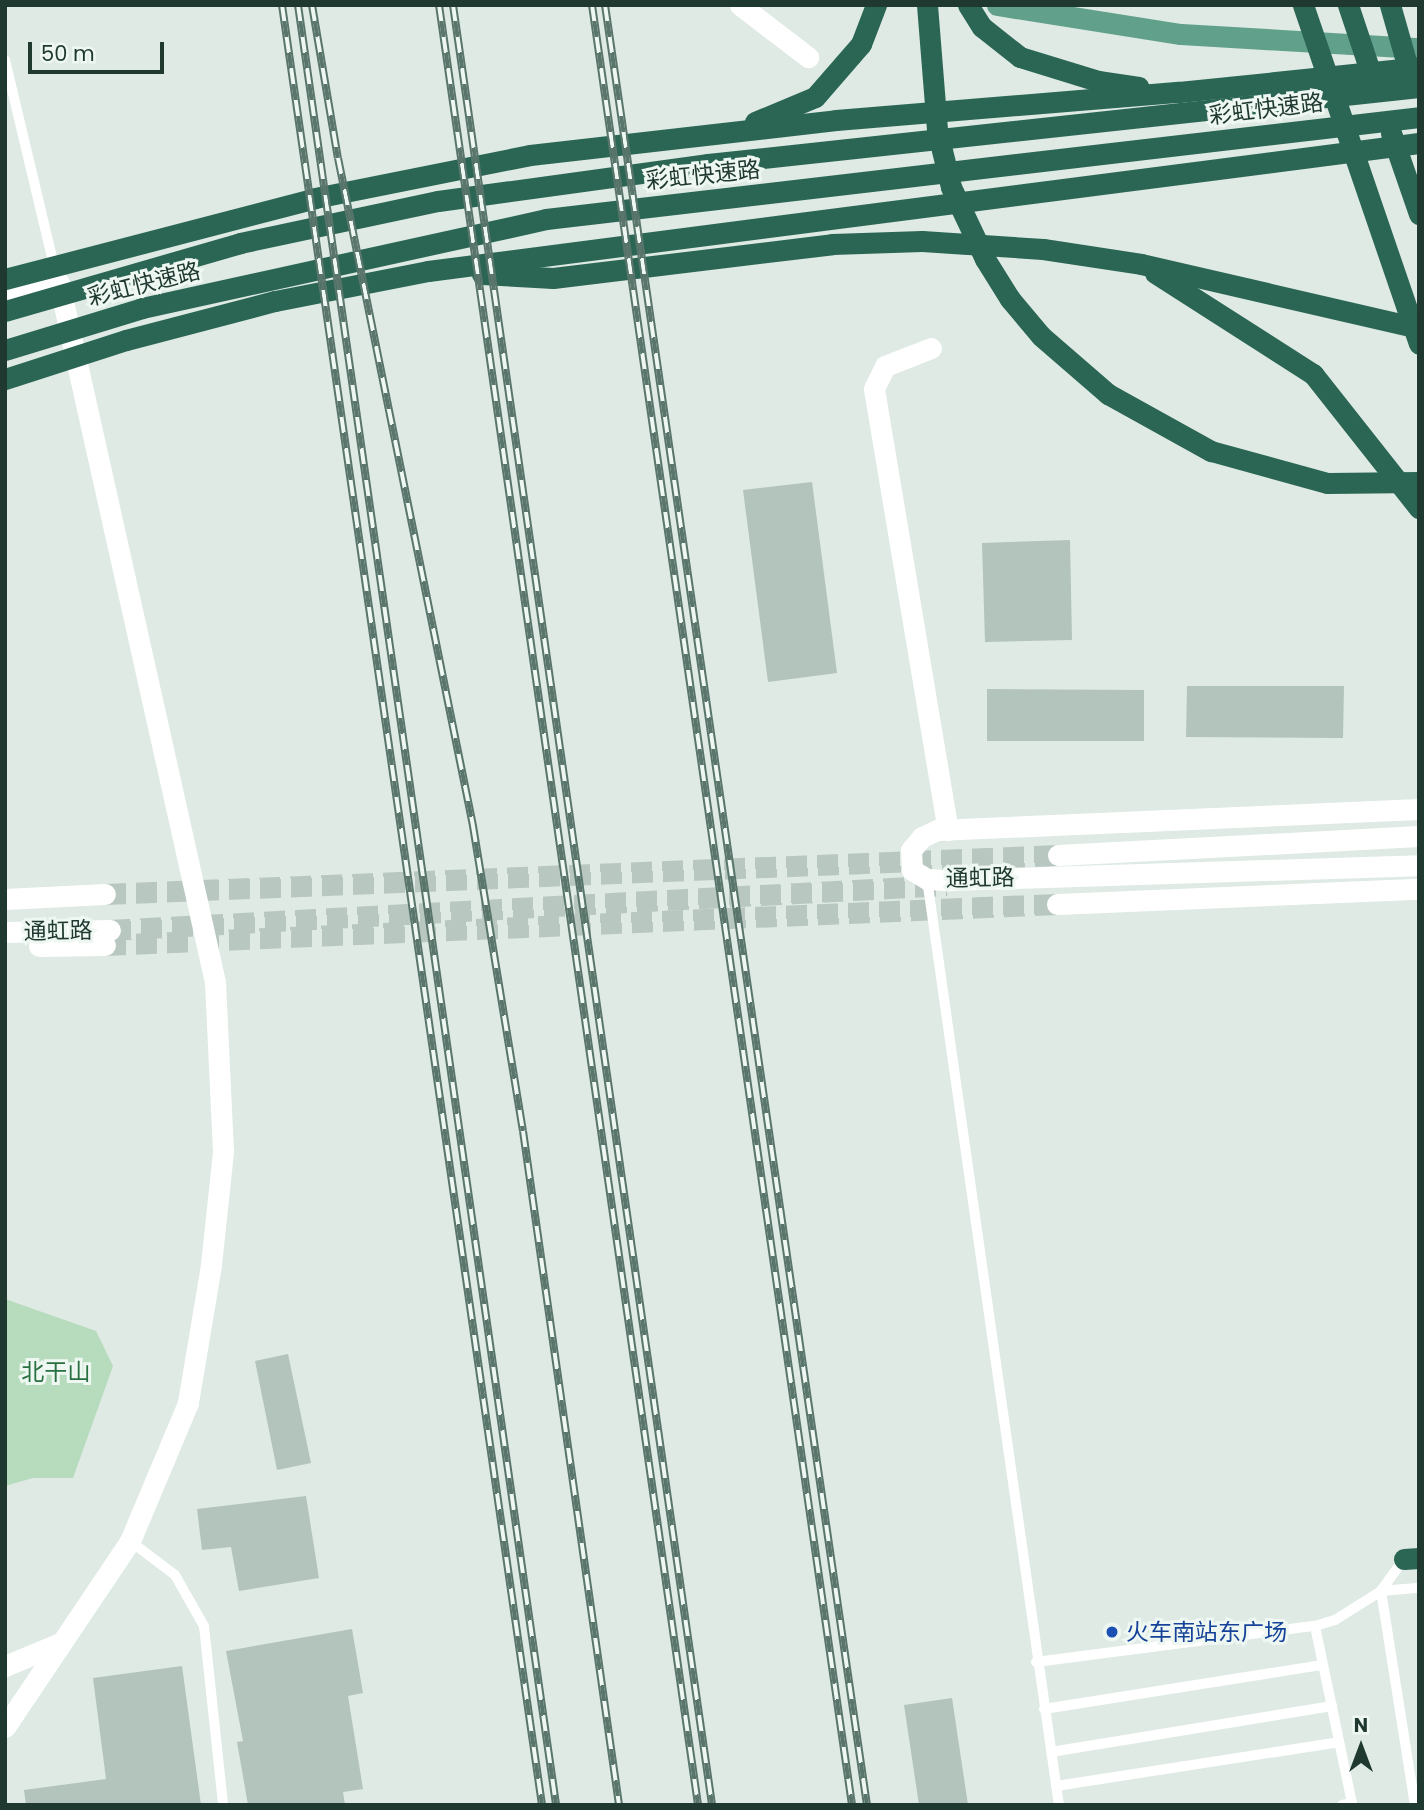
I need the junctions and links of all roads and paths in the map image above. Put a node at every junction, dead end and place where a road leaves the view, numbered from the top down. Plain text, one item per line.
1 (740, 5) edge
2 (876, 5) edge
3 (927, 5) edge
4 (968, 5) edge
5 (997, 5) edge
6 (1303, 5) edge
7 (1348, 5) edge
8 (1390, 5) edge
9 (1419, 48) edge
10 (807, 57) dead end
11 (5, 60) edge
12 (1419, 67) edge
13 (1419, 87) edge
14 (1180, 92) junction
15 (1419, 104) edge
16 (1419, 117) edge
17 (733, 131) junction
18 (1419, 144) edge
19 (1419, 214) edge
20 (1140, 264) junction
21 (428, 271) junction
22 (5, 279) edge
23 (59, 283) junction
24 (5, 298) edge
25 (5, 311) edge
26 (1419, 328) edge
27 (1419, 344) edge
28 (931, 348) dead end
29 (5, 350) edge
30 (75, 352) junction
31 (5, 369) edge
32 (5, 379) edge
33 (1419, 482) edge
34 (1419, 508) edge
35 (1419, 809) edge
36 (948, 830) junction
37 (1419, 836) edge
38 (1058, 855) tunnel mouth
39 (1419, 865) edge
40 (927, 879) junction
41 (1419, 889) edge
42 (105, 894) tunnel mouth
43 (5, 898) edge
44 (1057, 904) tunnel mouth
45 (5, 932) edge
46 (5, 945) edge
47 (130, 1541) junction
48 (1411, 1558) edge
49 (1419, 1588) edge
50 (1381, 1591) junction
51 (1315, 1626) junction
52 (60, 1643) junction
53 (1036, 1662) junction
54 (1323, 1665) junction
55 (5, 1666) edge
56 (1332, 1706) junction
57 (1044, 1709) junction
58 (5, 1727) edge
59 (1339, 1742) junction
60 (1051, 1752) junction
61 (1056, 1786) junction
62 (1416, 1801) edge
63 (223, 1805) edge
64 (1059, 1805) edge
65 (1342, 1805) edge

1 - 10 main road
2 - 17 highway
3 - 33 highway
4 - 14 highway
5 - 9 main road
6 - 27 highway
7 - 19 highway
8 - 15 highway
11 - 23 lane
12 - 14 highway
13 - 25 highway, 彩虹快速路
14 - 17 highway
16 - 29 highway, 彩虹快速路
17 - 22 highway
18 - 21 highway
20 - 21 highway
20 - 26 highway
20 - 34 highway
21 - 32 highway
23 - 24 main road
23 - 30 main road
28 - 36 main road
30 - 31 main road
30 - 47 main road
35 - 36 main road, 通虹路
36 - 40 main road, 通虹路
37 - 38 main road
39 - 40 main road, 通虹路
40 - 53 lane
41 - 44 main road
42 - 43 main road, 通虹路
45 - 46 main road, 通虹路
47 - 52 main road
47 - 63 lane
48 - 50 lane
49 - 50 lane
50 - 51 lane
50 - 62 lane
51 - 53 lane
51 - 54 lane
52 - 55 main road
52 - 58 main road
53 - 57 lane
54 - 56 lane
54 - 57 lane
56 - 59 lane
56 - 60 lane
57 - 60 lane
59 - 61 lane
59 - 65 lane
60 - 61 lane
61 - 64 lane

